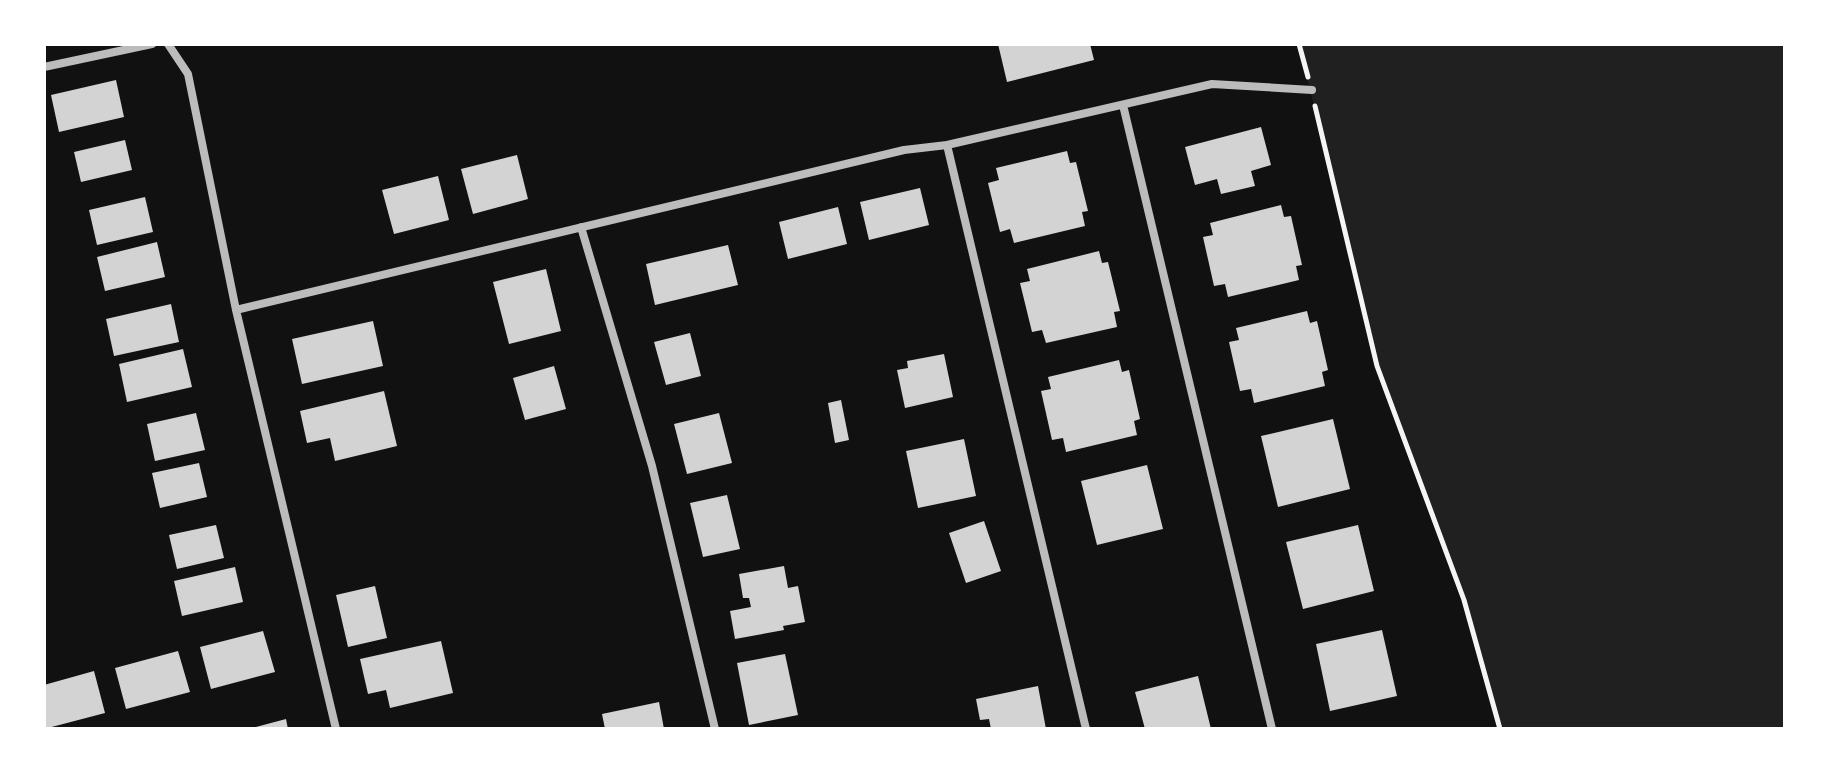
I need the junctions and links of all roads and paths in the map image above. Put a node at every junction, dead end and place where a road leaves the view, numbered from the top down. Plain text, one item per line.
1 (152, 44) edge
2 (168, 44) edge
3 (1299, 44) edge
4 (44, 67) edge
5 (1312, 90) junction
6 (1123, 105) junction
7 (947, 145) junction
8 (581, 227) junction
9 (236, 310) junction
10 (336, 729) edge
11 (715, 729) edge
12 (1086, 729) edge
13 (1272, 729) edge
14 (1500, 729) edge

1 - 4 street
2 - 9 street
3 - 5 path
5 - 6 street
5 - 14 path
6 - 7 street
6 - 13 street
7 - 8 street
7 - 12 street
8 - 9 street
8 - 11 street
9 - 10 street

